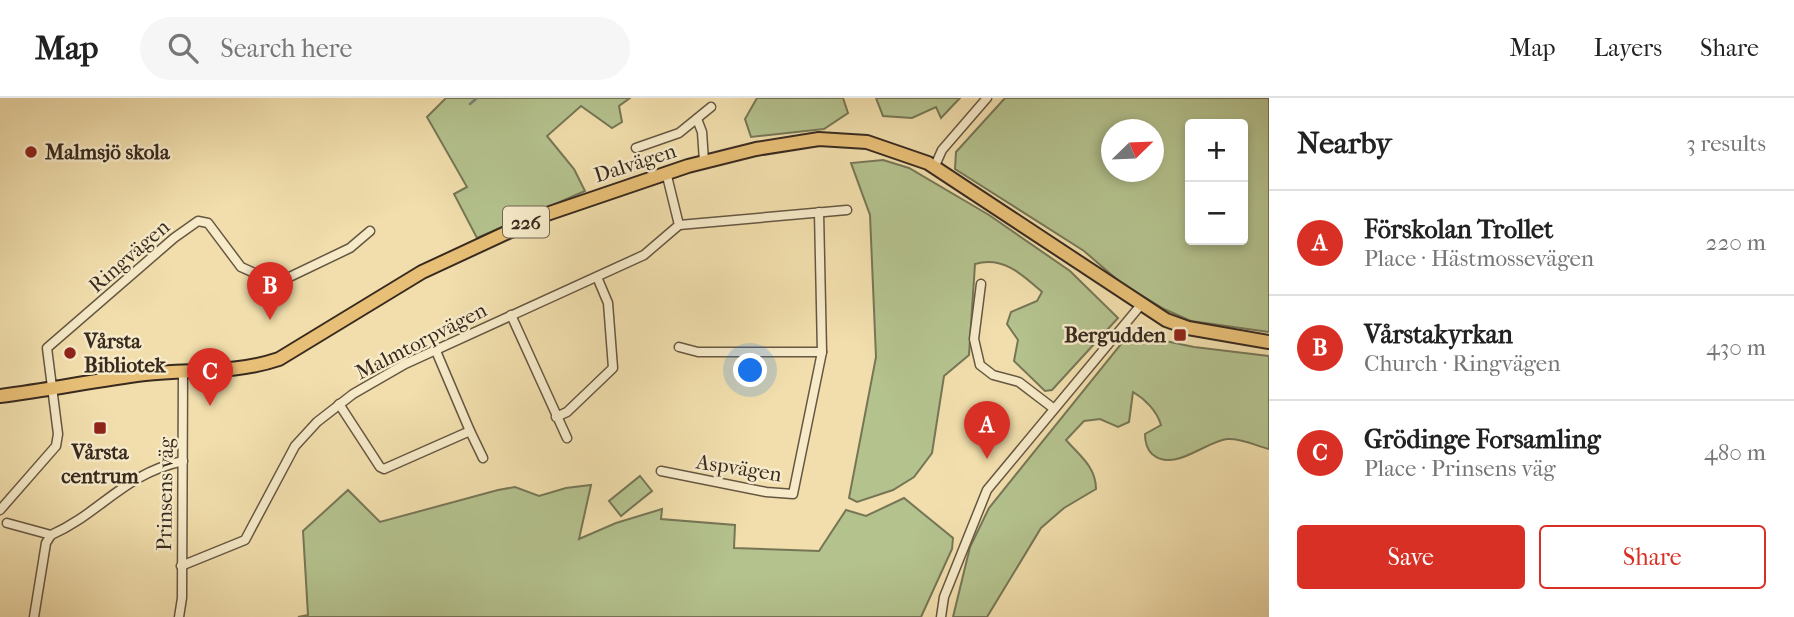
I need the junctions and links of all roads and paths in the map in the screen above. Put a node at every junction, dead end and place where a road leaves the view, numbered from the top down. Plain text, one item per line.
1 (986, 98) edge
2 (711, 107) dead end
3 (697, 119) junction
4 (636, 148) dead end
5 (704, 162) junction
6 (934, 168) junction
7 (666, 172) junction
8 (847, 210) dead end
9 (819, 212) junction
10 (679, 225) junction
11 (370, 231) dead end
12 (597, 277) junction
13 (981, 284) dead end
14 (1140, 306) junction
15 (511, 315) junction
16 (1269, 342) edge
17 (679, 348) dead end
18 (436, 351) junction
19 (822, 352) junction
20 (183, 371) junction
21 (52, 388) junction
22 (0, 396) edge
23 (340, 404) junction
24 (1054, 408) junction
25 (556, 417) junction
26 (470, 431) junction
27 (567, 438) dead end
28 (482, 458) dead end
29 (183, 461) junction
30 (661, 471) dead end
31 (0, 510) edge
32 (7, 523) dead end
33 (51, 535) junction
34 (181, 566) junction
35 (34, 617) edge
36 (179, 617) edge
37 (941, 617) edge

1 - 6 street
2 - 3 street
3 - 4 street
3 - 5 street
5 - 6 main road, Dalvägen / 226
5 - 7 main road, Dalvägen / 226
6 - 14 main road, Dalvägen / 226
7 - 10 street
7 - 20 main road, Dalvägen / 226
8 - 9 street
9 - 10 street
9 - 19 street, Aspvägen
10 - 12 street, Malmtorpvägen
11 - 21 street, Ringvägen
12 - 15 street, Malmtorpvägen
12 - 25 street
13 - 24 street
14 - 16 main road, Dalvägen / 226
14 - 24 street
15 - 18 street, Malmtorpvägen
15 - 25 street
17 - 19 street
18 - 23 street, Malmtorpvägen
18 - 26 street
19 - 30 street, Aspvägen
20 - 21 main road, Dalvägen / 226
20 - 29 street, Prinsens väg
21 - 22 main road, Dalvägen / 226
21 - 31 street
23 - 26 street
23 - 34 street, Malmtorpvägen
24 - 37 street
25 - 27 street
26 - 28 street
29 - 33 street
29 - 34 street, Prinsens väg
32 - 33 street
33 - 35 street
34 - 36 street, Prinsens väg

